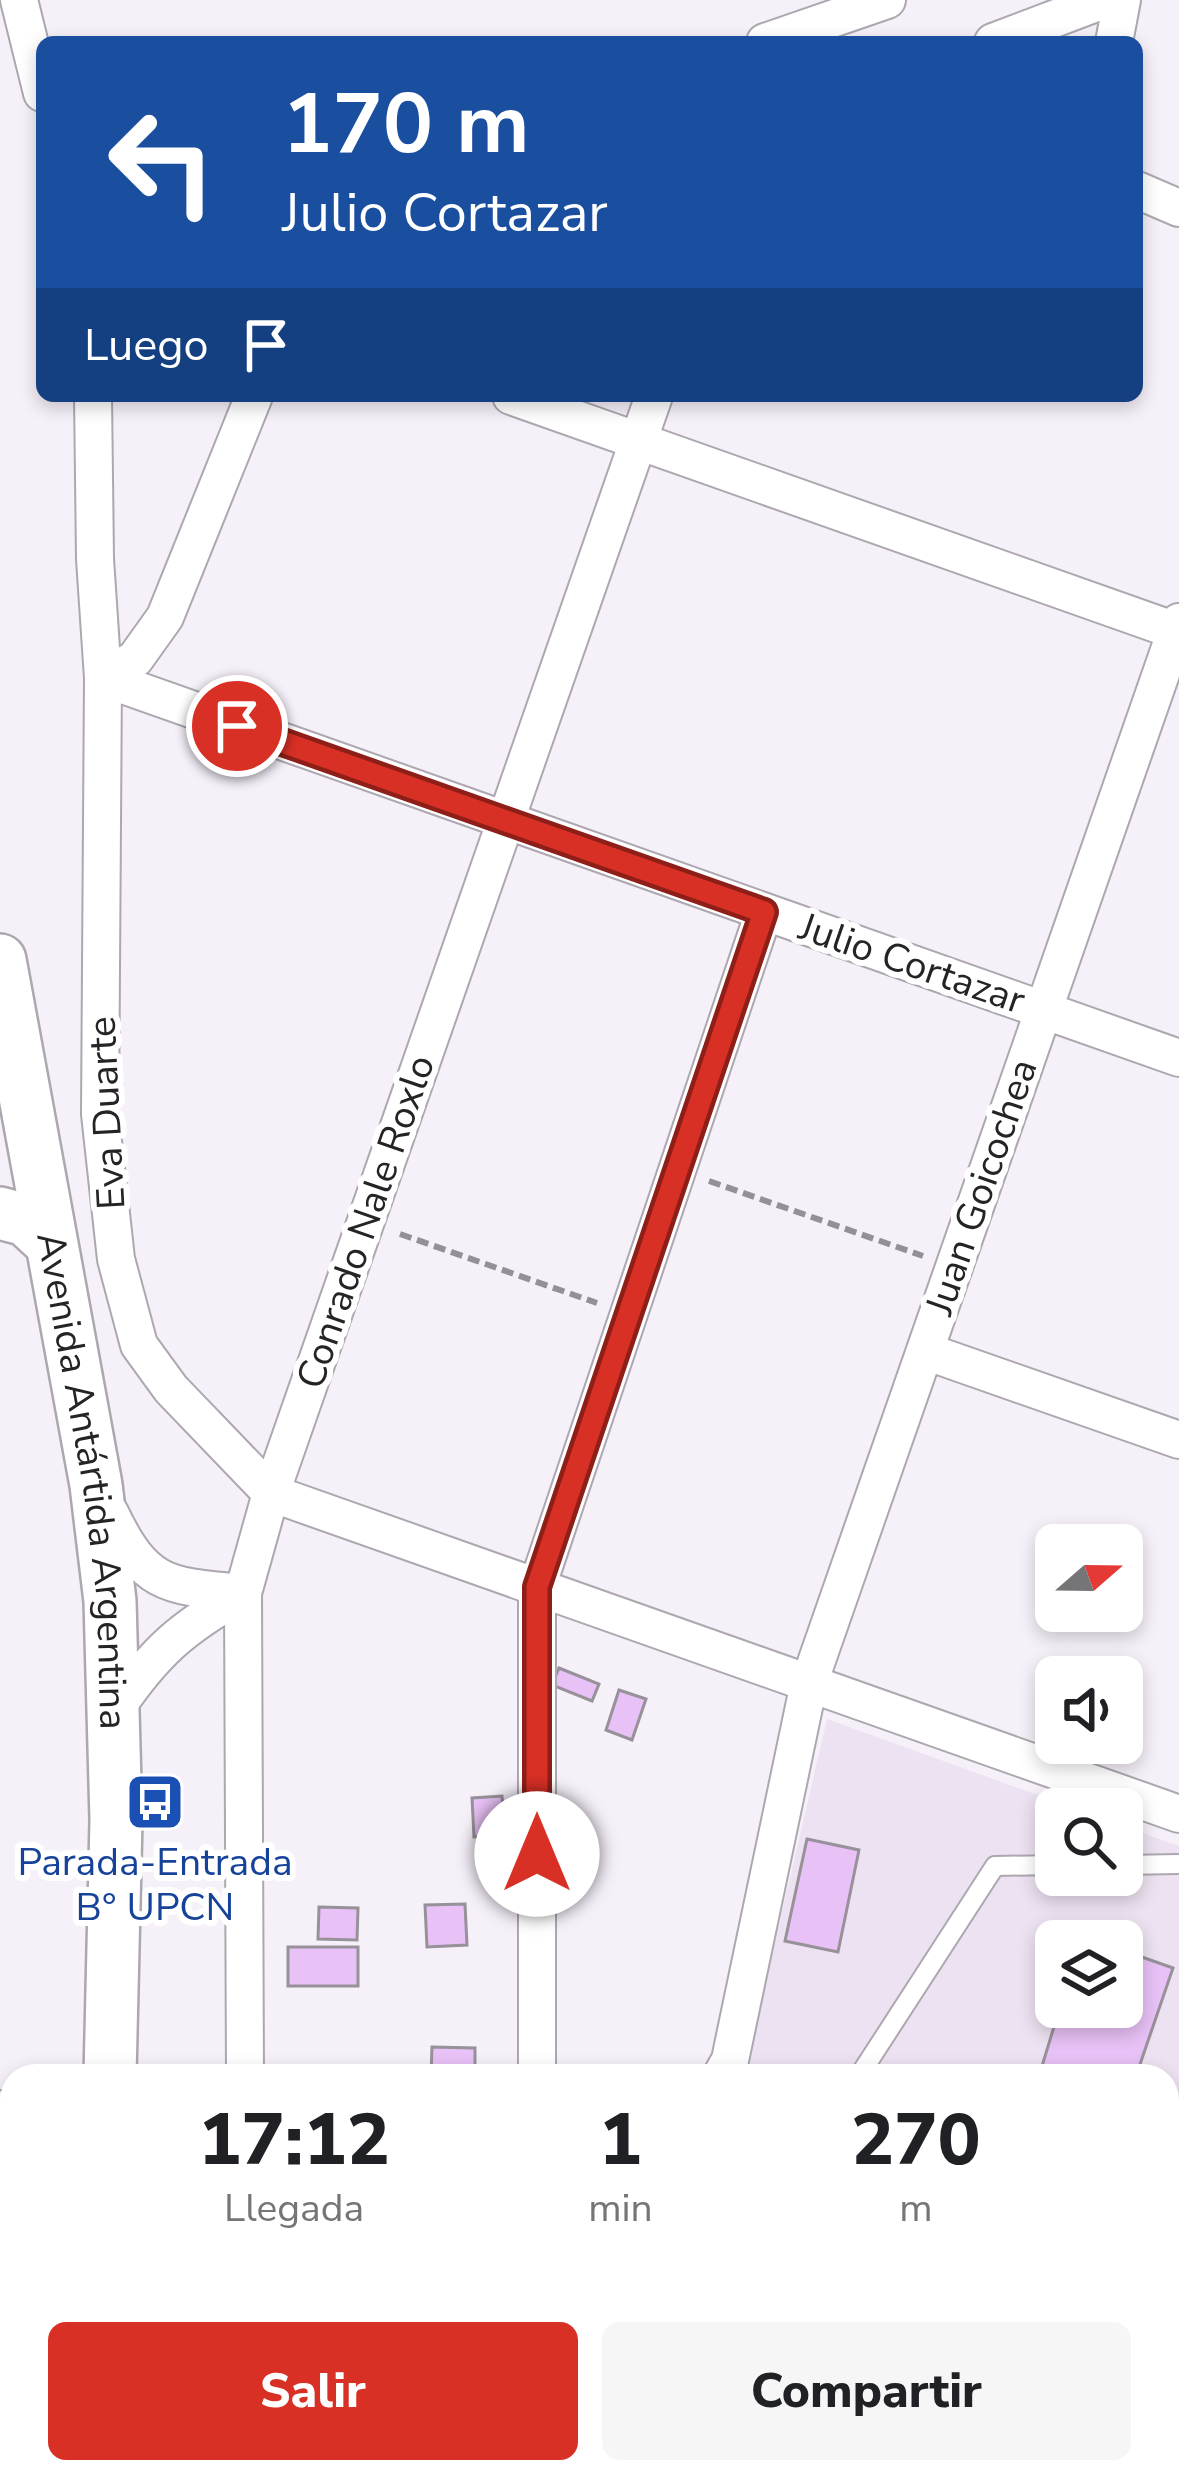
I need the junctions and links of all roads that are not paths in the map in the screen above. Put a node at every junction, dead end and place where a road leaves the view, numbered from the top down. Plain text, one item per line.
1 (19, 0) edge
2 (36, 0) edge
3 (887, 0) edge
4 (1105, 0) edge
5 (1122, 0) edge
6 (38, 36) edge
7 (783, 36) edge
8 (1009, 36) edge
9 (1115, 36) edge
10 (36, 68) edge
11 (1143, 193) edge
12 (1179, 208) edge
13 (93, 402) edge
14 (252, 402) edge
15 (528, 402) edge
16 (652, 402) edge
17 (639, 441) junction
18 (1178, 628) edge
19 (103, 678) junction
20 (506, 821) junction
21 (764, 912) junction
22 (0, 960) edge
23 (1043, 1010) junction
24 (1179, 1058) edge
25 (0, 1213) edge
26 (51, 1243) junction
27 (925, 1351) junction
28 (1179, 1440) edge
29 (96, 1485) junction
30 (271, 1493) junction
31 (537, 1587) junction
32 (243, 1593) junction
33 (809, 1683) junction
34 (115, 1710) junction
35 (1179, 1814) edge
36 (1143, 1864) edge
37 (1179, 1864) edge
38 (1035, 1865) edge
39 (103, 2064) edge
40 (245, 2064) edge
41 (537, 2064) edge
42 (728, 2064) edge
43 (867, 2064) edge

1 - 10 street
2 - 6 street
3 - 7 street
4 - 8 street
5 - 9 street
11 - 12 street
13 - 19 street, Eva Duarte
14 - 19 street
15 - 17 street
16 - 17 street, Conrado Nale Roxlo
17 - 18 street
17 - 20 street, Conrado Nale Roxlo
18 - 23 street, Juan Goicochea
19 - 20 street, Julio Cortazar
19 - 30 street, Eva Duarte
20 - 21 street, Julio Cortazar
20 - 30 street, Conrado Nale Roxlo
21 - 23 street, Julio Cortazar
21 - 31 street
22 - 26 main road, Avenida Antártida Argentina
23 - 24 street, Julio Cortazar
23 - 27 street, Juan Goicochea
25 - 26 main road
26 - 29 main road, Avenida Antártida Argentina
27 - 28 street
27 - 33 street, Juan Goicochea
29 - 32 street
29 - 34 main road, Avenida Antártida Argentina
30 - 31 street
30 - 32 street, Conrado Nale Roxlo
31 - 33 street
31 - 41 street
32 - 34 street
32 - 40 street, Conrado Nale Roxlo
33 - 35 street
33 - 42 street, Juan Goicochea
34 - 39 main road, Avenida Antártida Argentina
36 - 37 lane
38 - 43 lane

